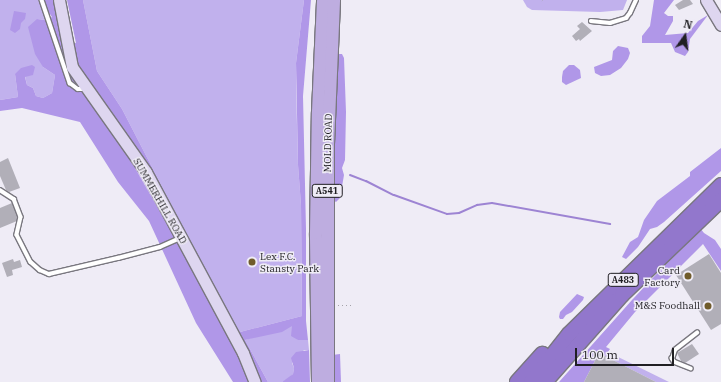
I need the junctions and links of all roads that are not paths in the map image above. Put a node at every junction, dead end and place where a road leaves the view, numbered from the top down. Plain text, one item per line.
1 (42, 0) edge
2 (59, 0) edge
3 (324, 0) edge
4 (334, 0) edge
5 (636, 0) edge
6 (706, 0) edge
7 (591, 21) dead end
8 (721, 25) edge
9 (88, 89) junction
10 (721, 185) edge
11 (0, 190) edge
12 (721, 200) edge
13 (668, 235) junction
14 (181, 238) junction
15 (668, 249) junction
16 (322, 305) junction
17 (697, 333) dead end
18 (691, 369) dead end
19 (255, 382) edge
20 (318, 382) edge
21 (328, 382) edge
22 (517, 382) edge
23 (531, 382) edge
24 (545, 382) edge
25 (556, 382) edge

1 - 9 lane
2 - 9 street, SUMMERHILL ROAD
3 - 16 main road, MOLD ROAD / A541
4 - 16 main road, MOLD ROAD / A541
5 - 7 lane
6 - 8 street
9 - 14 street, SUMMERHILL ROAD
10 - 13 highway, A483
11 - 14 lane
12 - 15 highway, A483
13 - 22 highway, A483
13 - 23 highway, A483
14 - 19 street, SUMMERHILL ROAD
15 - 24 highway, A483
15 - 25 highway, A483
16 - 20 main road, MOLD ROAD / A541
16 - 21 main road, MOLD ROAD / A541
17 - 18 lane

